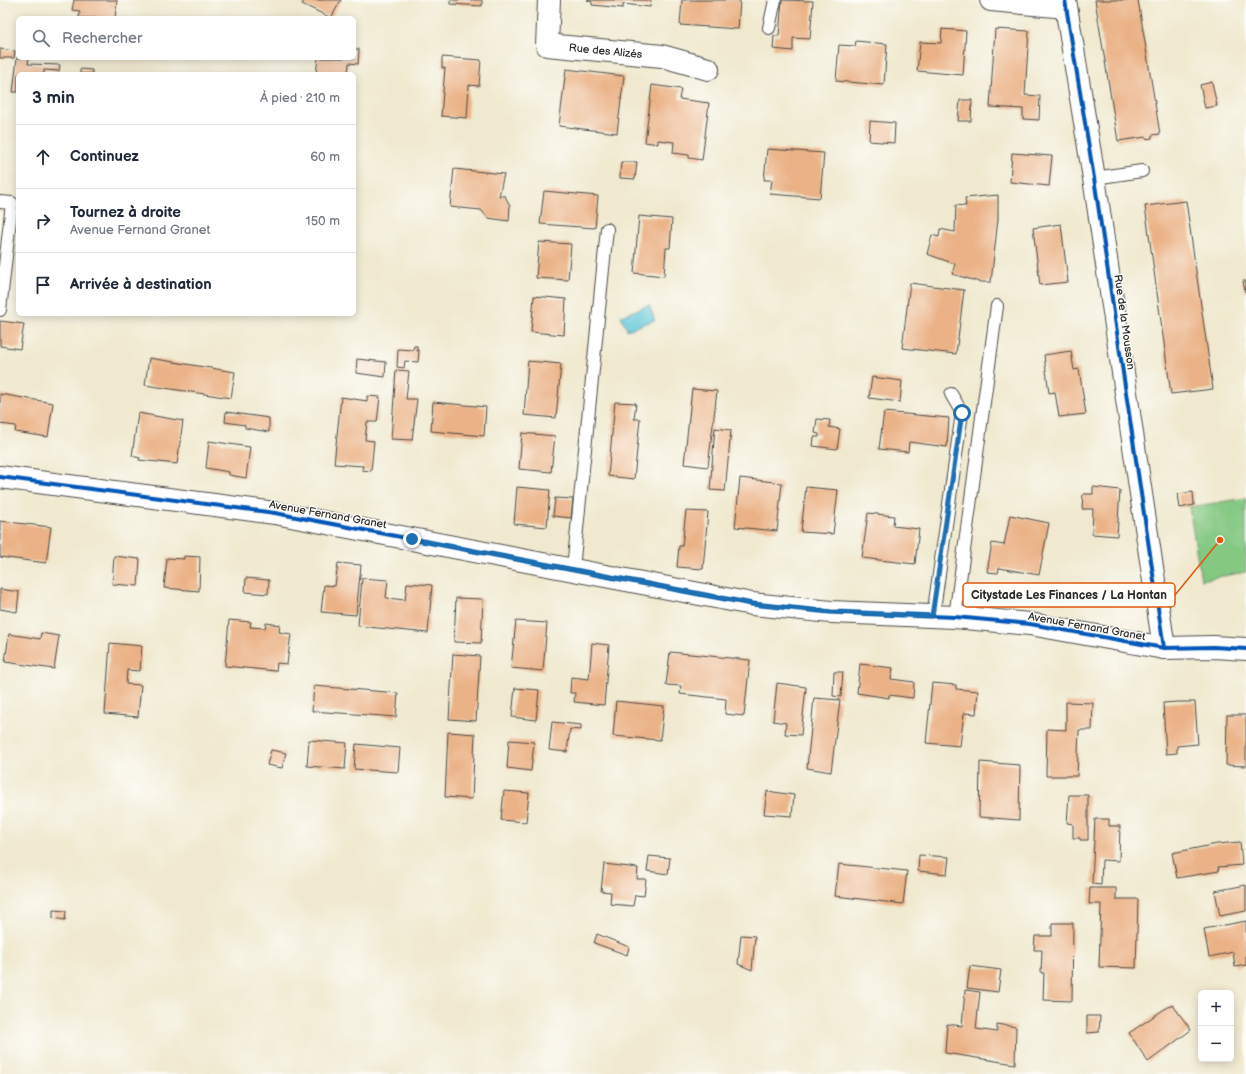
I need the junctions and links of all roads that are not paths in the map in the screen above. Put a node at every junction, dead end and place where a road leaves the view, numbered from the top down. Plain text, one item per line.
1 (549, 0) edge
2 (775, 0) edge
3 (991, 0) edge
4 (1065, 3) edge
5 (769, 28) dead end
6 (708, 69) dead end
7 (1142, 172) dead end
8 (1094, 178) junction
9 (0, 202) edge
10 (607, 229) dead end
11 (997, 306) dead end
12 (0, 310) edge
13 (951, 394) dead end
14 (0, 477) edge
15 (574, 569) junction
16 (932, 616) junction
17 (955, 617) junction
18 (1164, 648) junction
19 (1246, 649) edge

1 - 6 street, Rue des Alizés
2 - 5 lane
3 - 4 street
4 - 8 street, Rue de la Mousson
7 - 8 lane
8 - 18 street, Rue de la Mousson
9 - 12 lane
10 - 15 lane
11 - 17 lane
13 - 16 lane
14 - 15 street, Avenue Fernand Granet
15 - 16 street, Avenue Fernand Granet
16 - 17 street, Avenue Fernand Granet
17 - 18 street, Avenue Fernand Granet
18 - 19 street, Avenue Fernand Granet

